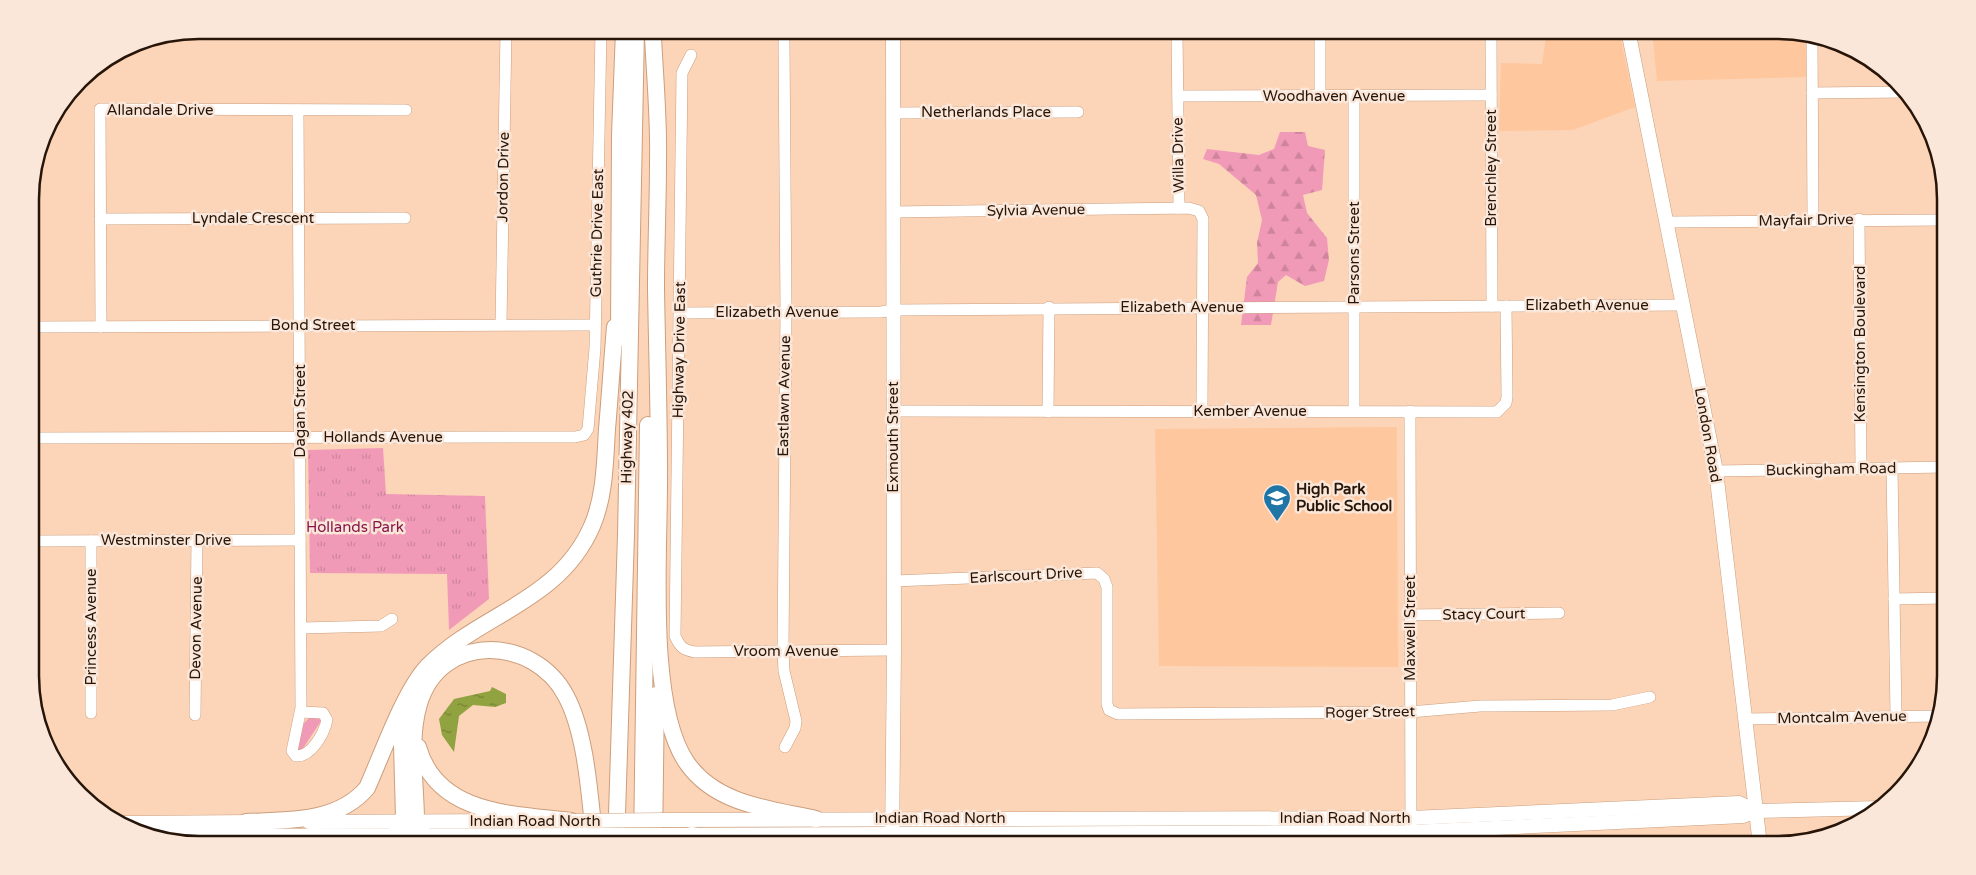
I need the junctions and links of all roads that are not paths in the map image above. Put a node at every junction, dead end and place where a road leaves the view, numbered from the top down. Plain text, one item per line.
1 (506, 39) edge
2 (601, 39) edge
3 (624, 39) edge
4 (636, 39) edge
5 (653, 39) edge
6 (653, 39) edge
7 (893, 39) edge
8 (1178, 39) edge
9 (1320, 39) edge
10 (1491, 39) edge
11 (1630, 39) edge
12 (1639, 39) edge
13 (784, 41) dead end
14 (1812, 43) edge
15 (691, 55) dead end
16 (1634, 58) junction
17 (1897, 92) edge
18 (1812, 93) junction
19 (1491, 95) junction
20 (1178, 96) junction
21 (1320, 96) junction
22 (1354, 96) junction
23 (298, 110) junction
24 (406, 110) dead end
25 (1078, 112) dead end
26 (894, 113) junction
27 (1179, 208) junction
28 (893, 212) junction
29 (298, 218) junction
30 (405, 218) dead end
31 (100, 219) junction
32 (1859, 219) junction
33 (1813, 220) junction
34 (1937, 220) edge
35 (1668, 222) junction
36 (633, 249) junction
37 (617, 286) junction
38 (1684, 305) junction
39 (1202, 306) junction
40 (1354, 306) junction
41 (1492, 306) junction
42 (1506, 306) junction
43 (1049, 307) junction
44 (894, 310) junction
45 (786, 312) junction
46 (680, 313) junction
47 (501, 324) junction
48 (299, 325) junction
49 (595, 325) junction
50 (39, 327) edge
51 (100, 327) junction
52 (893, 411) junction
53 (1202, 411) junction
54 (1354, 411) junction
55 (1410, 411) junction
56 (1048, 412) junction
57 (584, 435) joint
58 (39, 438) edge
59 (300, 438) junction
60 (1937, 467) edge
61 (1892, 468) junction
62 (1861, 469) junction
63 (1716, 471) junction
64 (197, 540) junction
65 (300, 540) junction
66 (39, 541) edge
67 (91, 541) junction
68 (894, 581) junction
69 (658, 589) junction
70 (1937, 598) edge
71 (1894, 599) junction
72 (1559, 613) dead end
73 (1410, 614) junction
74 (392, 619) dead end
75 (301, 628) junction
76 (679, 646) joint
77 (783, 650) junction
78 (894, 650) junction
79 (1107, 690) joint
80 (1650, 697) dead end
81 (406, 700) junction
82 (300, 712) dead end
83 (1410, 712) junction
84 (91, 713) dead end
85 (195, 715) dead end
86 (1896, 716) junction
87 (1932, 716) edge
88 (1745, 719) junction
89 (415, 728) junction
90 (786, 747) dead end
91 (1867, 808) edge
92 (1756, 811) junction
93 (892, 818) junction
94 (816, 819) junction
95 (246, 822) junction
96 (135, 823) edge
97 (415, 826) junction
98 (570, 828) junction
99 (1411, 832) edge
100 (394, 835) joint
101 (691, 835) junction
102 (194, 836) edge
103 (594, 836) edge
104 (608, 836) edge
105 (616, 836) edge
106 (624, 836) edge
107 (629, 836) edge
108 (642, 836) edge
109 (658, 836) edge
110 (684, 836) edge
111 (697, 836) edge
112 (741, 836) edge
113 (892, 836) edge
114 (1114, 836) edge
115 (1759, 836) edge

1 - 47 street, Jordon Drive
2 - 49 street, Guthrie Drive East
3 - 37 highway
4 - 36 highway, Highway 402
5 - 69 highway
6 - 108 highway, Highway 402
7 - 26 main road, Exmouth Street
8 - 20 street, Willa Drive
9 - 21 street
10 - 19 street, Brenchley Street
11 - 16 main road, London Road
12 - 16 main road
13 - 45 street, Eastlawn Avenue
14 - 18 street
15 - 46 street, Highway Drive East
16 - 35 main road, London Road
17 - 18 street
18 - 33 street
19 - 22 street, Woodhaven Avenue
19 - 41 street, Brenchley Street
20 - 21 street, Woodhaven Avenue
20 - 27 street, Willa Drive
21 - 22 street, Woodhaven Avenue
22 - 40 street, Parsons Street
23 - 24 street, Allandale Drive
23 - 29 street, Dagan Street
23 - 31 street, Allandale Drive
25 - 26 street, Netherlands Place
26 - 28 main road, Exmouth Street
27 - 28 street, Sylvia Avenue
27 - 39 street, Willa Drive
28 - 44 main road, Exmouth Street
29 - 30 street, Lyndale Crescent
29 - 31 street, Lyndale Crescent
29 - 48 street, Dagan Street
31 - 51 street, Allandale Drive
32 - 33 street, Mayfair Drive
32 - 34 street, Mayfair Drive
32 - 62 street, Kensington Boulevard
33 - 35 street, Mayfair Drive
35 - 38 main road, London Road
36 - 105 highway, Highway 402
36 - 106 highway
37 - 81 highway
37 - 104 highway
38 - 42 street, Elizabeth Avenue
38 - 63 main road, London Road
39 - 40 street, Elizabeth Avenue
39 - 43 street, Elizabeth Avenue
39 - 53 street, Willa Drive
40 - 41 street, Elizabeth Avenue
40 - 54 street, Parsons Street
41 - 42 street, Elizabeth Avenue
42 - 55 street, Kember Avenue
43 - 44 street, Elizabeth Avenue
43 - 56 street
44 - 45 street, Elizabeth Avenue
44 - 52 main road, Exmouth Street
45 - 46 street, Elizabeth Avenue
45 - 77 street, Eastlawn Avenue
46 - 76 street, Highway Drive East
47 - 48 street, Bond Street
47 - 49 street, Bond Street
48 - 51 street, Bond Street
48 - 59 street, Dagan Street
49 - 57 street, Guthrie Drive East
50 - 51 street, Bond Street
52 - 56 street, Kember Avenue
52 - 68 main road, Exmouth Street
53 - 54 street, Kember Avenue
53 - 56 street, Kember Avenue
54 - 55 street, Kember Avenue
55 - 73 street, Maxwell Street
57 - 59 street, Hollands Avenue
58 - 59 street, Hollands Avenue
59 - 65 street, Dagan Street
60 - 61 street, Buckingham Road
61 - 62 street, Buckingham Road
61 - 71 street
62 - 63 street, Buckingham Road
63 - 88 main road, London Road
64 - 65 street, Westminster Drive
64 - 67 street, Westminster Drive
64 - 85 street, Devon Avenue
65 - 75 street, Dagan Street
66 - 67 street, Westminster Drive
67 - 84 street, Princess Avenue
68 - 78 main road, Exmouth Street
68 - 79 street, Earlscourt Drive
69 - 94 highway
69 - 109 highway
70 - 71 street
71 - 86 street
72 - 73 street, Stacy Court
73 - 83 street, Maxwell Street
74 - 75 street
75 - 82 street, Dagan Street
76 - 77 street, Vroom Avenue
77 - 78 street, Vroom Avenue
77 - 90 street, Eastlawn Avenue
78 - 93 main road, Exmouth Street
79 - 83 street, Roger Street
80 - 83 street, Roger Street
81 - 95 highway
81 - 97 highway
83 - 99 street, Maxwell Street
86 - 87 street, Montcalm Avenue
86 - 88 street, Montcalm Avenue
88 - 92 main road, London Road
89 - 97 highway
89 - 98 highway
89 - 103 highway
91 - 92 main road, Indian Road North
92 - 99 main road, Indian Road North
92 - 115 main road, London Road
93 - 94 main road, Indian Road North
93 - 99 main road, Indian Road North
93 - 113 main road, Exmouth Street
94 - 98 main road, Indian Road North, bridge
95 - 96 main road, Indian Road North
95 - 97 main road, Indian Road North
97 - 98 main road, Indian Road North
97 - 100 highway
98 - 107 main road, Indian Road North, bridge
99 - 114 main road, Indian Road North
100 - 102 main road
101 - 110 main road, Indian Road North
101 - 111 highway
101 - 112 main road, Indian Road North

